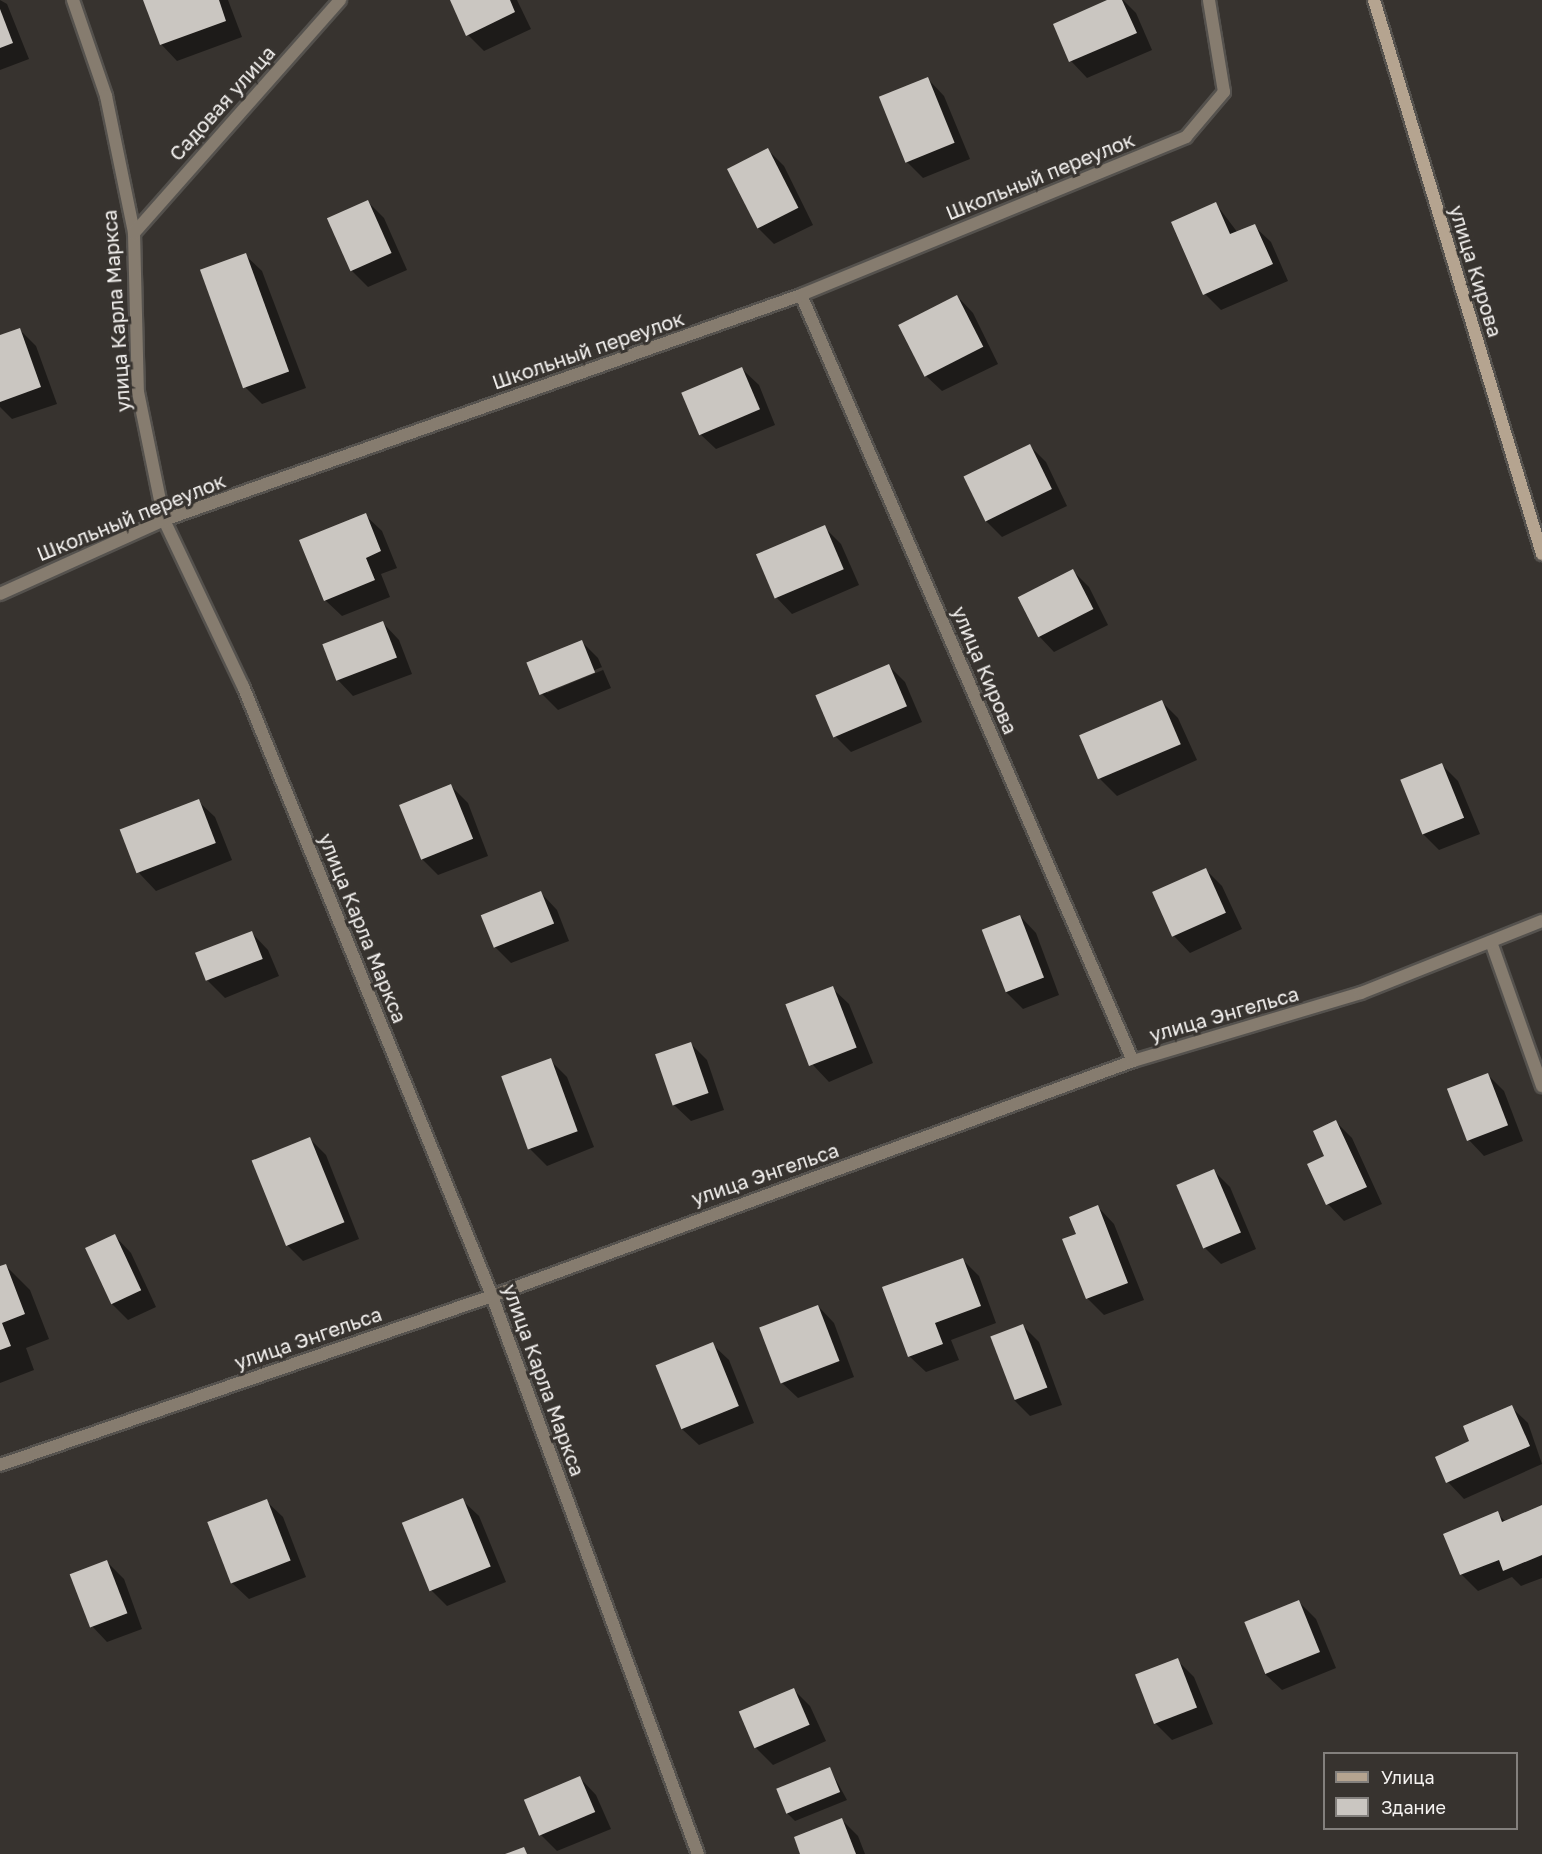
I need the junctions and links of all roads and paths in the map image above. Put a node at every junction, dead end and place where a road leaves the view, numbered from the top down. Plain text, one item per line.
1 (73, 0) edge
2 (340, 0) edge
3 (1209, 0) edge
4 (1374, 0) edge
5 (134, 233) junction
6 (801, 295) junction
7 (164, 520) junction
8 (1542, 554) edge
9 (0, 594) edge
10 (1542, 921) edge
11 (1491, 942) junction
12 (1133, 1061) junction
13 (1542, 1086) edge
14 (492, 1296) junction
15 (0, 1465) edge
16 (698, 1854) edge

1 - 5 street, улица Карла Маркса
2 - 5 street, Садовая улица
3 - 6 street, Школьный переулок
4 - 8 main road, улица Кирова
5 - 7 street, улица Карла Маркса
6 - 7 street, Школьный переулок
6 - 12 street, улица Кирова
7 - 9 street, Школьный переулок
7 - 14 street, улица Карла Маркса
10 - 11 street, улица Энгельса
11 - 12 street, улица Энгельса
11 - 13 street
12 - 14 street, улица Энгельса
14 - 15 street, улица Энгельса
14 - 16 street, улица Карла Маркса

